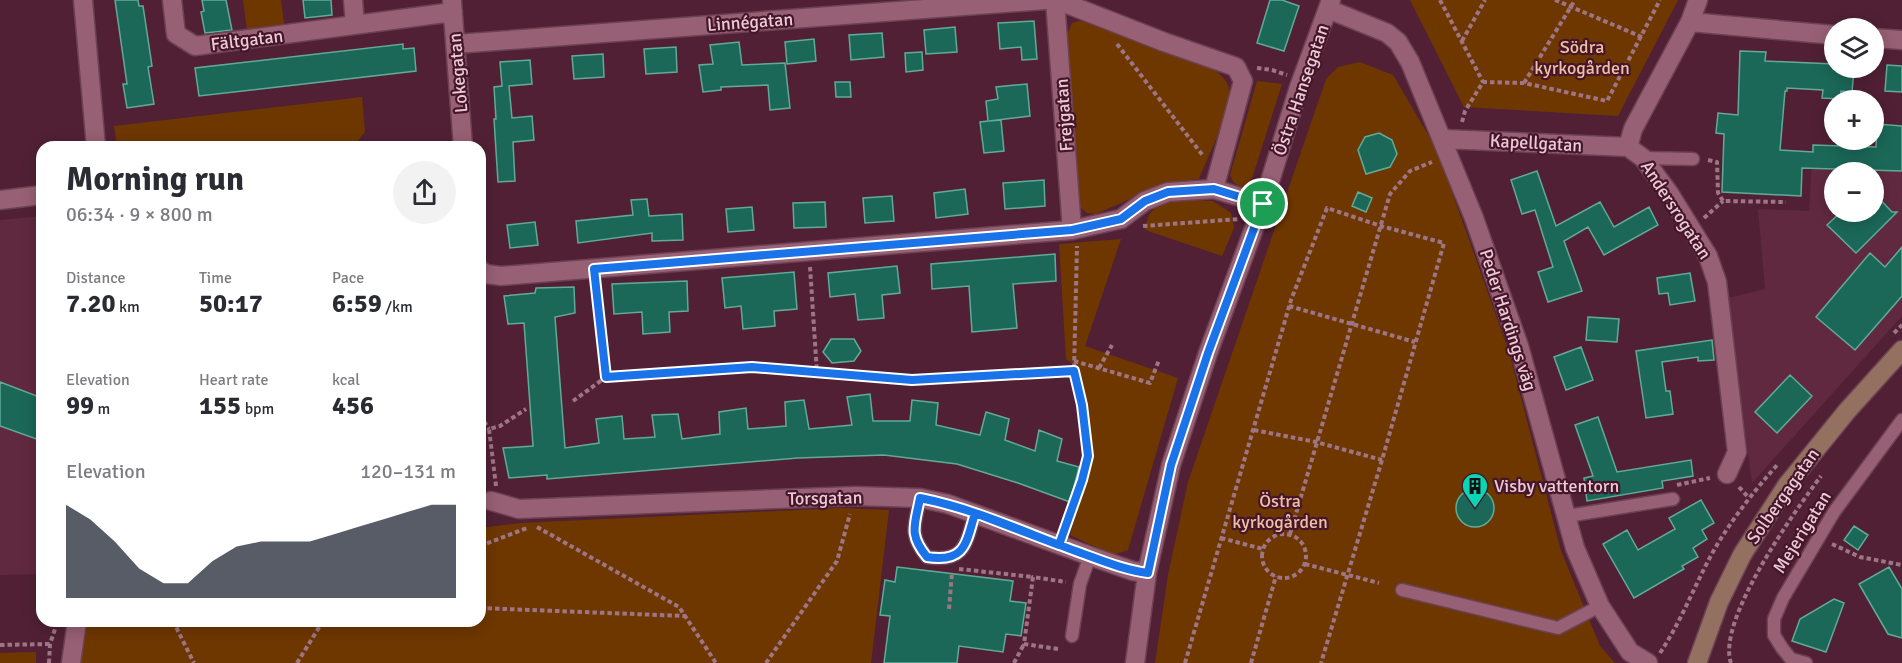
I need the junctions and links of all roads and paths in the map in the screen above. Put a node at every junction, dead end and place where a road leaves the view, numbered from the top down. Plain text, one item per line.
1 (83, 0) edge
2 (172, 0) edge
3 (352, 0) edge
4 (1045, 0) edge
5 (1056, 0) edge
6 (1440, 0) edge
7 (1485, 0) edge
8 (1555, 0) edge
9 (1575, 0) edge
10 (1660, 0) edge
11 (1698, 0) edge
12 (1330, 5) edge
13 (452, 6) edge
14 (1571, 7) junction
15 (1111, 20) junction
16 (1690, 22) junction
17 (355, 24) junction
18 (1824, 34) edge
19 (1642, 37) junction
20 (1884, 39) edge
21 (1902, 40) edge
22 (1462, 42) junction
23 (456, 44) junction
24 (1240, 72) junction
25 (1293, 77) dead end
26 (1483, 82) junction
27 (1524, 83) junction
28 (95, 141) edge
29 (464, 141) edge
30 (1449, 144) junction
31 (1636, 153) junction
32 (1693, 159) joint
33 (1214, 189) junction
34 (36, 196) edge
35 (0, 200) edge
36 (1723, 201) junction
37 (1786, 202) dead end
38 (1263, 204) junction
39 (1244, 218) dead end
40 (1136, 226) dead end
41 (1381, 226) junction
42 (1691, 229) junction
43 (1072, 230) junction
44 (808, 250) junction
45 (594, 269) junction
46 (486, 272) edge
47 (1289, 306) junction
48 (1351, 324) junction
49 (1415, 342) junction
50 (1112, 345) dead end
51 (1902, 350) edge
52 (1159, 360) dead end
53 (1074, 361) junction
54 (1099, 368) junction
55 (1074, 371) junction
56 (818, 374) junction
57 (606, 377) junction
58 (573, 401) dead end
59 (526, 409) dead end
60 (1902, 420) edge
61 (486, 424) edge
62 (489, 429) junction
63 (1254, 430) junction
64 (1316, 442) junction
65 (1382, 460) junction
66 (1822, 473) dead end
67 (1727, 474) joint
68 (855, 496) junction
69 (920, 498) junction
70 (1673, 499) joint
71 (496, 503) joint
72 (975, 513) junction
73 (1567, 516) junction
74 (1290, 534) junction
75 (1221, 537) junction
76 (1818, 537) junction
77 (486, 544) edge
78 (1059, 545) junction
79 (1263, 549) junction
80 (1090, 556) junction
81 (1305, 564) junction
82 (1902, 565) edge
83 (1148, 573) junction
84 (1347, 573) junction
85 (1276, 576) junction
86 (1033, 577) junction
87 (1379, 583) dead end
88 (1080, 584) junction
89 (1402, 590) dead end
90 (1600, 606) junction
91 (486, 608) edge
92 (949, 609) dead end
93 (685, 616) junction
94 (55, 627) edge
95 (75, 627) edge
96 (176, 627) edge
97 (319, 627) edge
98 (1072, 636) dead end
99 (50, 644) junction
100 (1024, 644) junction
101 (0, 645) edge
102 (1058, 649) dead end
103 (49, 663) edge
104 (71, 663) edge
105 (194, 663) edge
106 (297, 663) edge
107 (716, 663) edge
108 (766, 663) edge
109 (1014, 663) edge
110 (1135, 663) edge
111 (1185, 663) edge
112 (1251, 663) edge
113 (1321, 663) edge
114 (1648, 663) edge
115 (1697, 663) edge
116 (1731, 663) edge
117 (1806, 663) edge

1 - 28 street
2 - 17 street, Fältgatan
3 - 17 street
4 - 23 street, Linnégatan
5 - 15 street
5 - 43 street, Frejgatan
6 - 22 path
7 - 22 path
8 - 14 path
9 - 14 path
10 - 19 path
11 - 16 street, Andersrogatan
12 - 30 street, Peder Hardings väg
12 - 38 street, Östra Hansegatan
13 - 17 street, Fältgatan
13 - 23 street, Lokegatan
14 - 19 path
14 - 27 path
15 - 24 street
15 - 33 path
16 - 18 street
16 - 31 street, Andersrogatan
19 - 27 path
20 - 21 street
22 - 26 path
23 - 29 street, Lokegatan
24 - 25 path
24 - 33 street
26 - 27 path
26 - 30 path
30 - 31 street, Kapellgatan
30 - 41 path
30 - 73 street, Peder Hardings väg
31 - 32 lane
31 - 42 street, Andersrogatan
32 - 36 path
33 - 38 street
33 - 43 street
34 - 35 street
36 - 37 path
36 - 42 path
38 - 83 street, Östra Hansegatan
39 - 40 path
41 - 47 path
41 - 48 path
41 - 49 path
42 - 67 street, Andersrogatan
43 - 44 street
43 - 53 path
44 - 45 street
44 - 56 path
45 - 46 street
45 - 57 path
47 - 48 path
47 - 63 path
48 - 49 path
48 - 64 path
49 - 65 path
50 - 54 path
51 - 115 main road, Solbergagatan
52 - 54 path
53 - 54 path
53 - 55 path
55 - 56 path
55 - 78 path
56 - 57 path
57 - 58 path
59 - 62 path
60 - 76 lane, Mejerigatan
61 - 62 path
62 - 71 path
63 - 64 path
63 - 75 path
64 - 65 path
64 - 74 path
65 - 84 path
66 - 116 path
67 - 70 path
68 - 69 street, Torsgatan
68 - 71 street, Torsgatan
68 - 108 path
69 - 72 street, Torsgatan
69 - 72 lane
70 - 73 lane
72 - 78 street, Torsgatan
73 - 90 street, Peder Hardings väg
74 - 79 path
74 - 81 path
75 - 79 path
75 - 111 path
76 - 82 path
76 - 117 lane, Mejerigatan
77 - 93 path
78 - 80 street, Torsgatan
79 - 85 path
80 - 83 street, Torsgatan
80 - 88 lane
81 - 84 path
81 - 85 path
83 - 110 street, Östra Hansegatan
84 - 87 path
84 - 113 path
85 - 112 path
86 - 88 path
86 - 92 path
86 - 100 path
88 - 98 lane
89 - 90 lane
90 - 114 street, Peder Hardings väg
91 - 93 path
93 - 107 path
94 - 99 path
95 - 104 street
96 - 105 path
97 - 106 path
99 - 101 path
99 - 103 path
100 - 102 path
100 - 109 path

